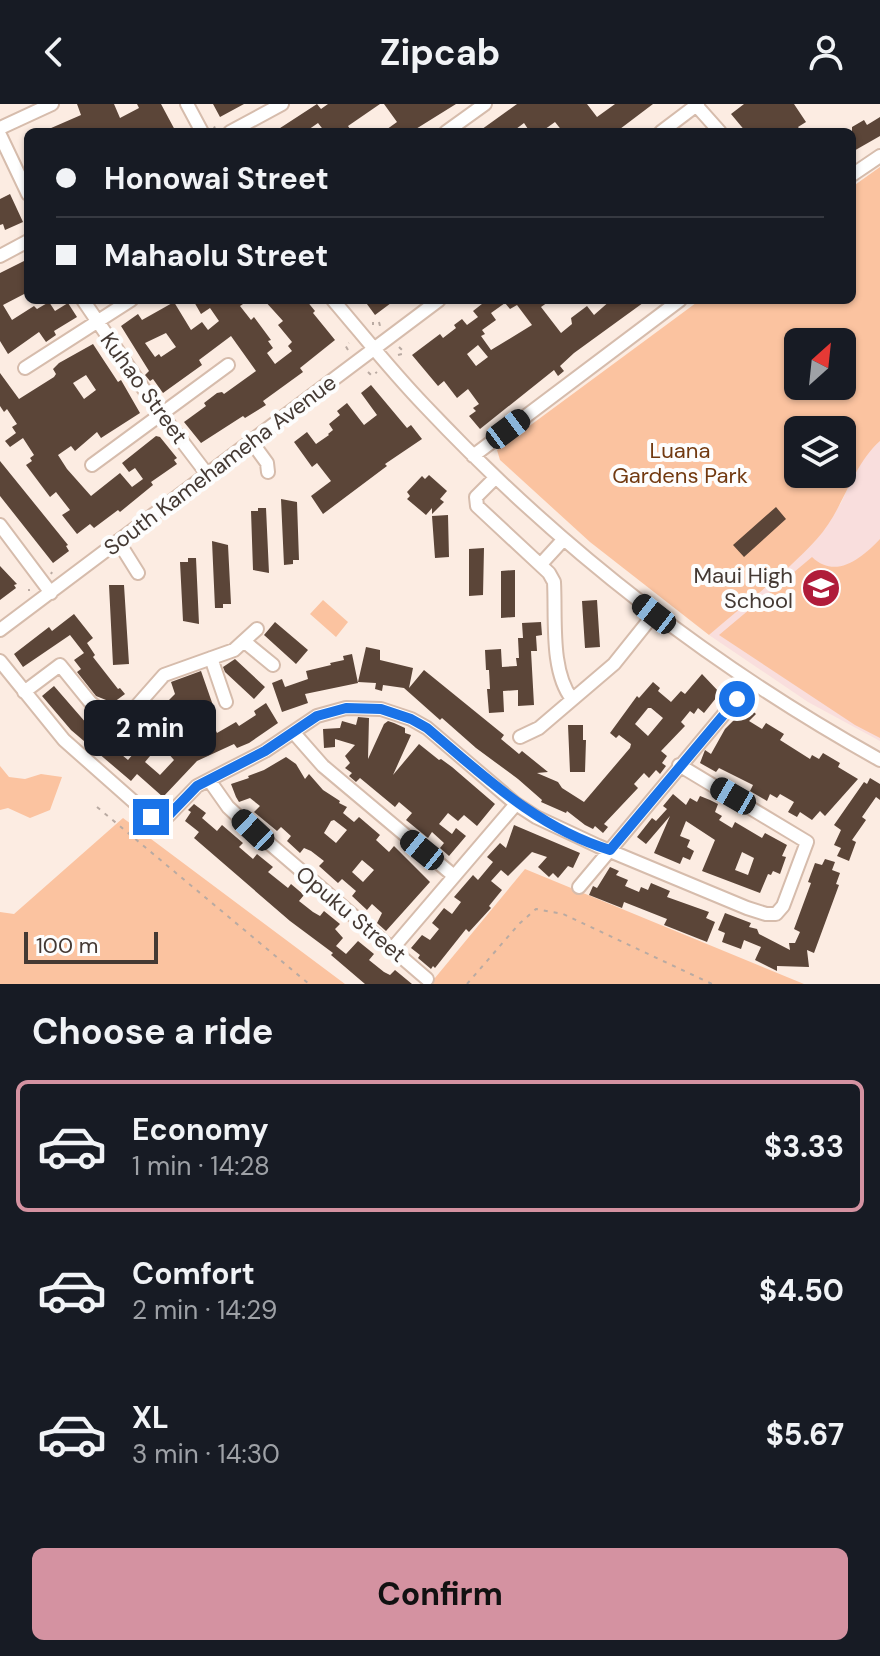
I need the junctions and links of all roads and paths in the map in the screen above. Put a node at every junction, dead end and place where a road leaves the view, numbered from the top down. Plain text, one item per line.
1 (52, 104) edge
2 (187, 104) edge
3 (282, 104) edge
4 (485, 104) edge
5 (697, 104) edge
6 (217, 123) dead end
7 (0, 128) edge
8 (200, 128) edge
9 (214, 128) edge
10 (237, 128) edge
11 (452, 128) edge
12 (666, 128) edge
13 (717, 128) edge
14 (0, 135) edge
15 (880, 156) edge
16 (856, 172) edge
17 (24, 186) edge
18 (24, 243) edge
19 (0, 256) edge
20 (86, 304) edge
21 (125, 304) edge
22 (336, 304) edge
23 (434, 304) edge
24 (675, 304) edge
25 (97, 322) junction
26 (349, 343) dead end
27 (399, 347) dead end
28 (375, 349) junction
29 (348, 350) dead end
30 (401, 353) dead end
31 (228, 365) dead end
32 (25, 368) dead end
33 (368, 372) dead end
34 (377, 372) dead end
35 (161, 415) junction
36 (251, 441) junction
37 (473, 456) junction
38 (92, 465) dead end
39 (268, 472) dead end
40 (207, 474) junction
41 (495, 478) junction
42 (0, 525) edge
43 (563, 540) junction
44 (118, 541) junction
45 (541, 564) junction
46 (138, 573) dead end
47 (51, 593) junction
48 (654, 614) junction
49 (257, 629) dead end
50 (0, 630) edge
51 (245, 642) junction
52 (211, 658) junction
53 (2, 663) edge
54 (273, 665) dead end
55 (751, 682) junction
56 (24, 692) junction
57 (572, 699) junction
58 (226, 702) dead end
59 (294, 733) junction
60 (520, 737) dead end
61 (880, 760) edge
62 (679, 765) junction
63 (209, 780) junction
64 (516, 804) junction
65 (97, 807) dead end
66 (610, 850) junction
67 (454, 876) junction
68 (579, 887) dead end
69 (392, 949) junction
70 (427, 979) dead end
71 (309, 984) edge
72 (467, 984) edge
73 (712, 984) edge

1 - 7 street
2 - 8 street
3 - 10 street
4 - 11 street
5 - 12 street
5 - 13 street
6 - 9 path
14 - 17 street
15 - 16 street
18 - 19 street
20 - 25 street, Kuhao Street
21 - 25 street
22 - 28 street
23 - 28 street, South Kamehameha Avenue
24 - 37 street
25 - 32 street
25 - 35 street, Kuhao Street
26 - 29 path
27 - 30 path
28 - 36 street, South Kamehameha Avenue
28 - 37 street
31 - 35 street
33 - 34 path
35 - 38 street
35 - 40 street, Kuhao Street
36 - 39 street
36 - 40 street, South Kamehameha Avenue
37 - 41 street
40 - 44 street, South Kamehameha Avenue
41 - 43 street
41 - 45 street
42 - 47 street
43 - 45 street
43 - 48 street
44 - 46 street
44 - 47 street, South Kamehameha Avenue
45 - 57 street
47 - 50 street, South Kamehameha Avenue
48 - 55 street
48 - 57 street
49 - 51 street
51 - 52 street
51 - 54 street
52 - 56 street
52 - 58 street
53 - 56 street
55 - 61 street
55 - 62 street
56 - 63 street
57 - 60 street
59 - 63 street
59 - 64 street
59 - 67 street
62 - 66 street
62 - 66 street
63 - 69 street, Opuku Street
64 - 66 street
64 - 67 street
65 - 71 path
66 - 68 street
67 - 69 street
69 - 70 street, Opuku Street
72 - 73 path

